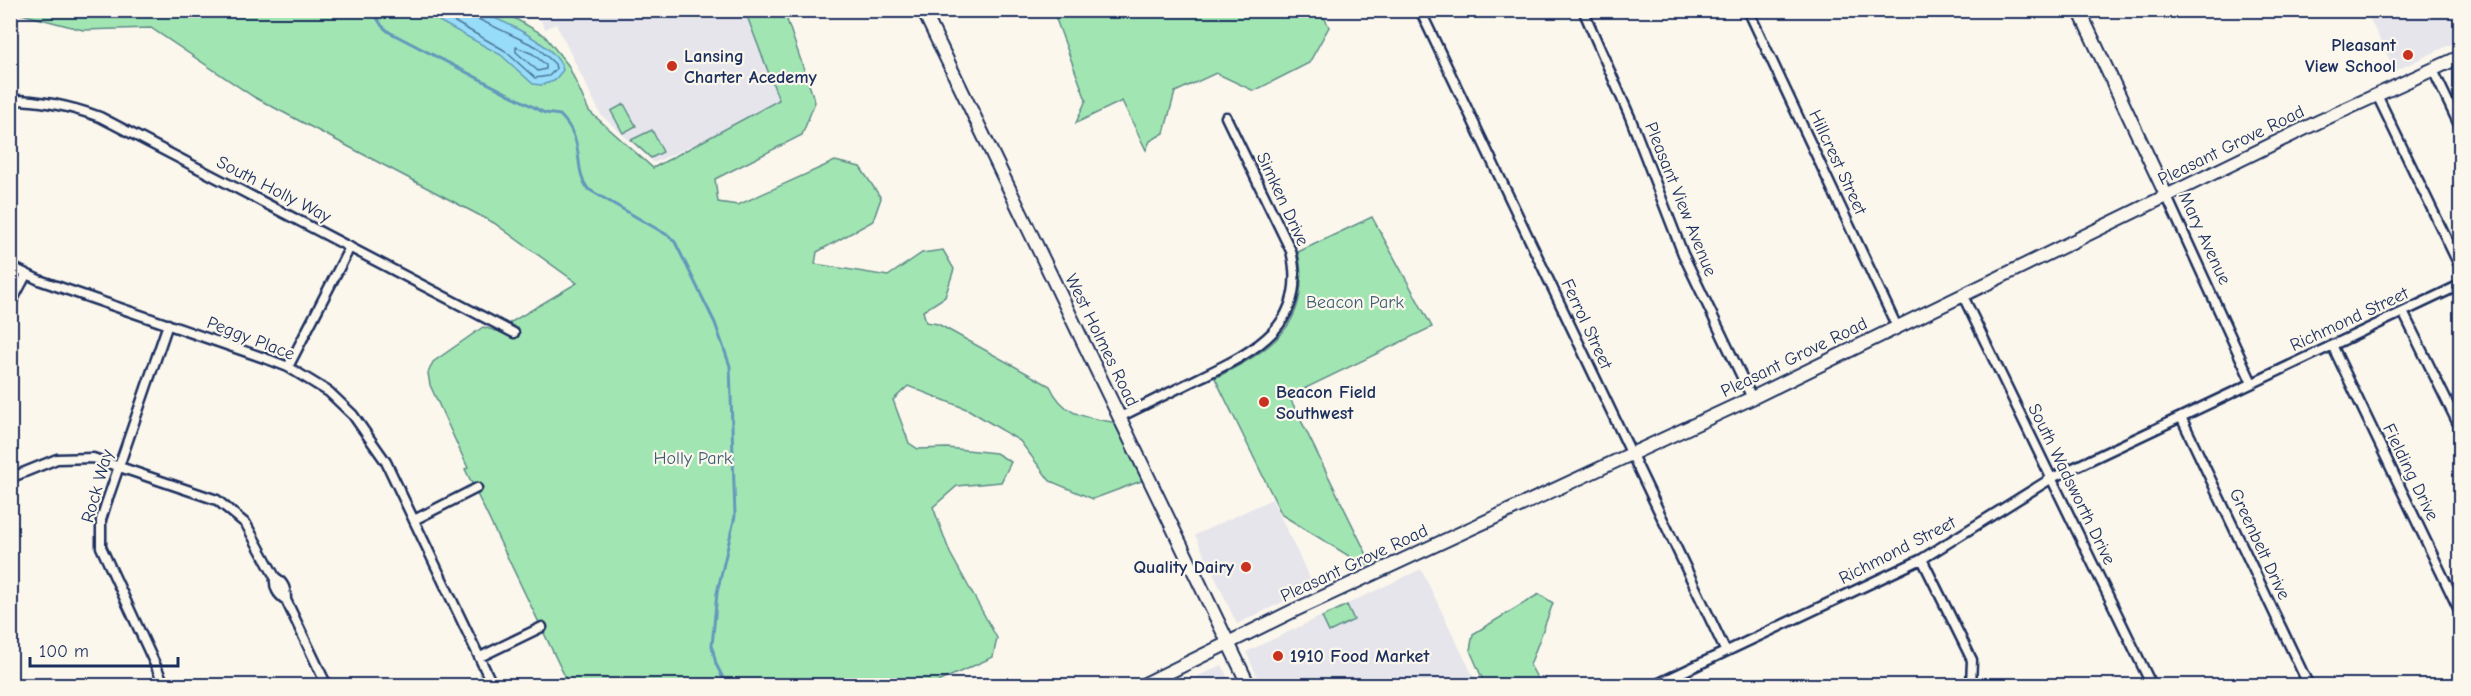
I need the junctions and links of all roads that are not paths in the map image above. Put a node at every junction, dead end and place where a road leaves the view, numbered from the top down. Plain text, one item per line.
1 (923, 10) edge
2 (1420, 10) edge
3 (1583, 10) edge
4 (1748, 10) edge
5 (2079, 10) edge
6 (2460, 57) edge
7 (2433, 70) junction
8 (2378, 95) junction
9 (10, 100) edge
10 (1226, 117) dead end
11 (2460, 127) edge
12 (2167, 197) junction
13 (350, 247) junction
14 (10, 266) edge
15 (2460, 267) edge
16 (26, 275) junction
17 (2460, 285) edge
18 (1963, 296) junction
19 (10, 305) edge
20 (2403, 312) junction
21 (168, 324) junction
22 (1897, 327) junction
23 (514, 333) dead end
24 (2332, 345) junction
25 (288, 367) junction
26 (2252, 383) junction
27 (1752, 398) junction
28 (1120, 417) junction
29 (2181, 417) junction
30 (2460, 428) edge
31 (1630, 453) junction
32 (119, 467) junction
33 (10, 478) edge
34 (2052, 478) junction
35 (477, 488) dead end
36 (414, 520) junction
37 (1922, 559) junction
38 (2460, 612) edge
39 (542, 627) dead end
40 (1228, 643) junction
41 (1725, 650) junction
42 (480, 657) junction
43 (165, 686) edge
44 (327, 686) edge
45 (493, 686) edge
46 (1141, 686) edge
47 (1249, 686) edge
48 (1653, 686) edge
49 (1971, 686) edge
50 (2152, 686) edge
51 (2309, 686) edge

1 - 28 street, West Holmes Road
2 - 31 street, Ferrol Street
3 - 27 street, Pleasant View Avenue
4 - 22 street, Hillcrest Street
5 - 12 street, Mary Avenue
6 - 7 street, Pleasant Grove Road
7 - 8 street, Pleasant Grove Road
7 - 11 street
8 - 12 street, Pleasant Grove Road
8 - 15 street
9 - 13 street, South Holly Way
10 - 28 street, Simken Drive
12 - 18 street, Pleasant Grove Road
12 - 26 street, Mary Avenue
13 - 23 street, South Holly Way
13 - 25 street
14 - 16 street, Peggy Place
16 - 19 street
16 - 21 street, Peggy Place
17 - 20 street, Richmond Street
18 - 22 street, Pleasant Grove Road
18 - 34 street, South Wadsworth Drive
20 - 24 street, Richmond Street
20 - 30 street
21 - 25 street, Peggy Place
21 - 32 street, Rock Way
22 - 27 street, Pleasant Grove Road
24 - 26 street, Richmond Street
24 - 38 street, Fielding Drive
25 - 36 street, Peggy Place
26 - 29 street, Richmond Street
27 - 31 street, Pleasant Grove Road
28 - 40 street, West Holmes Road
29 - 34 street, Richmond Street
29 - 51 street, Greenbelt Drive
31 - 40 street, Pleasant Grove Road
31 - 41 street, Ferrol Street
32 - 33 street
32 - 43 street, Rock Way
32 - 44 street
34 - 37 street, Richmond Street
34 - 50 street, South Wadsworth Drive
35 - 36 street
36 - 42 street, Peggy Place
37 - 41 street, Richmond Street
37 - 49 street
39 - 42 street
40 - 46 street, Pleasant Grove Road
40 - 47 street, West Holmes Road
41 - 48 street, Richmond Street
42 - 45 street, Peggy Place

